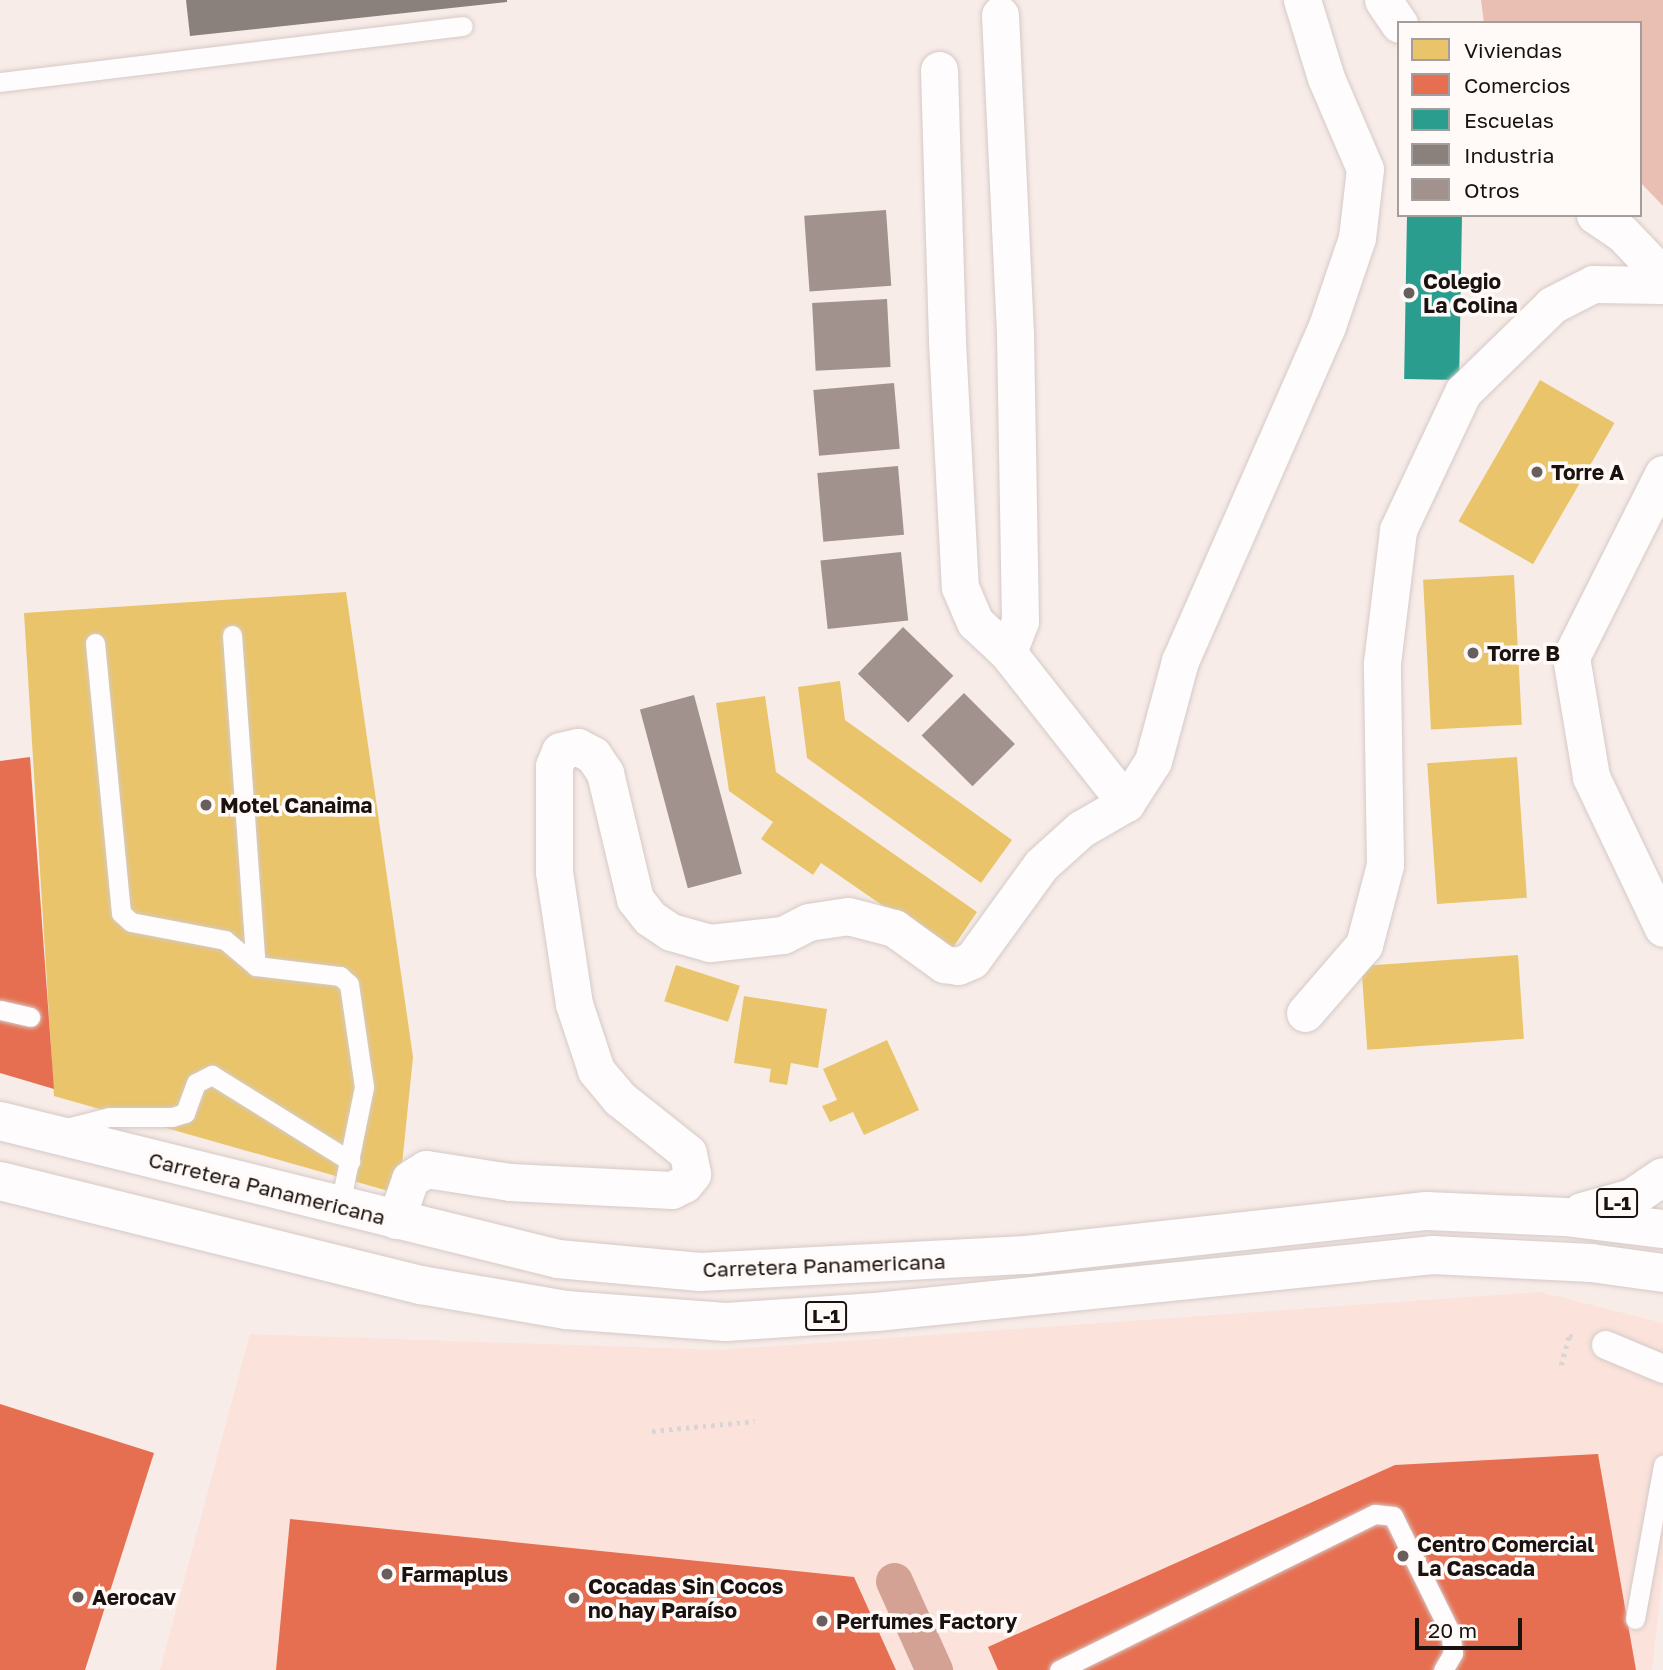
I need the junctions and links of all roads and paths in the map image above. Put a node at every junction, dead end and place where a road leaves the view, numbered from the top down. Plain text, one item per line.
1 (1302, 0) edge
2 (1383, 0) edge
3 (1000, 15) dead end
4 (1397, 21) edge
5 (463, 26) dead end
6 (939, 70) dead end
7 (0, 82) edge
8 (1598, 217) edge
9 (1663, 276) edge
10 (1663, 285) edge
11 (1663, 474) edge
12 (232, 635) dead end
13 (95, 643) dead end
14 (1008, 653) junction
15 (1126, 803) junction
16 (1663, 928) edge
17 (256, 966) junction
18 (0, 1010) edge
19 (1305, 1013) dead end
20 (30, 1017) dead end
21 (0, 1121) edge
22 (48, 1133) junction
23 (350, 1161) junction
24 (1663, 1177) edge
25 (0, 1181) edge
26 (340, 1205) junction
27 (1565, 1217) junction
28 (396, 1220) junction
29 (1663, 1228) edge
30 (1663, 1257) edge
31 (1591, 1262) junction
32 (1663, 1273) edge
33 (1606, 1346) dead end
34 (1663, 1369) edge
35 (755, 1421) dead end
36 (652, 1431) dead end
37 (1663, 1465) edge
38 (1636, 1619) dead end
39 (1452, 1664) edge
40 (1059, 1670) edge

1 - 15 street
2 - 4 street
3 - 14 street
5 - 7 lane
6 - 14 street
8 - 9 street
10 - 19 street
11 - 16 street
12 - 17 lane
13 - 17 lane
14 - 15 street
15 - 28 street
17 - 23 lane
18 - 20 lane
21 - 22 main road, Carretera Panamericana / L-1
22 - 23 lane
22 - 26 main road, Carretera Panamericana / L-1
23 - 26 lane
24 - 27 main road, L-1
25 - 31 main road, L-1
26 - 28 main road, Carretera Panamericana / L-1
27 - 28 main road, Carretera Panamericana / L-1
27 - 29 main road, Carretera Panamericana / L-1
30 - 31 main road
31 - 32 main road, L-1
33 - 34 street
35 - 36 path
37 - 38 lane
39 - 40 lane

